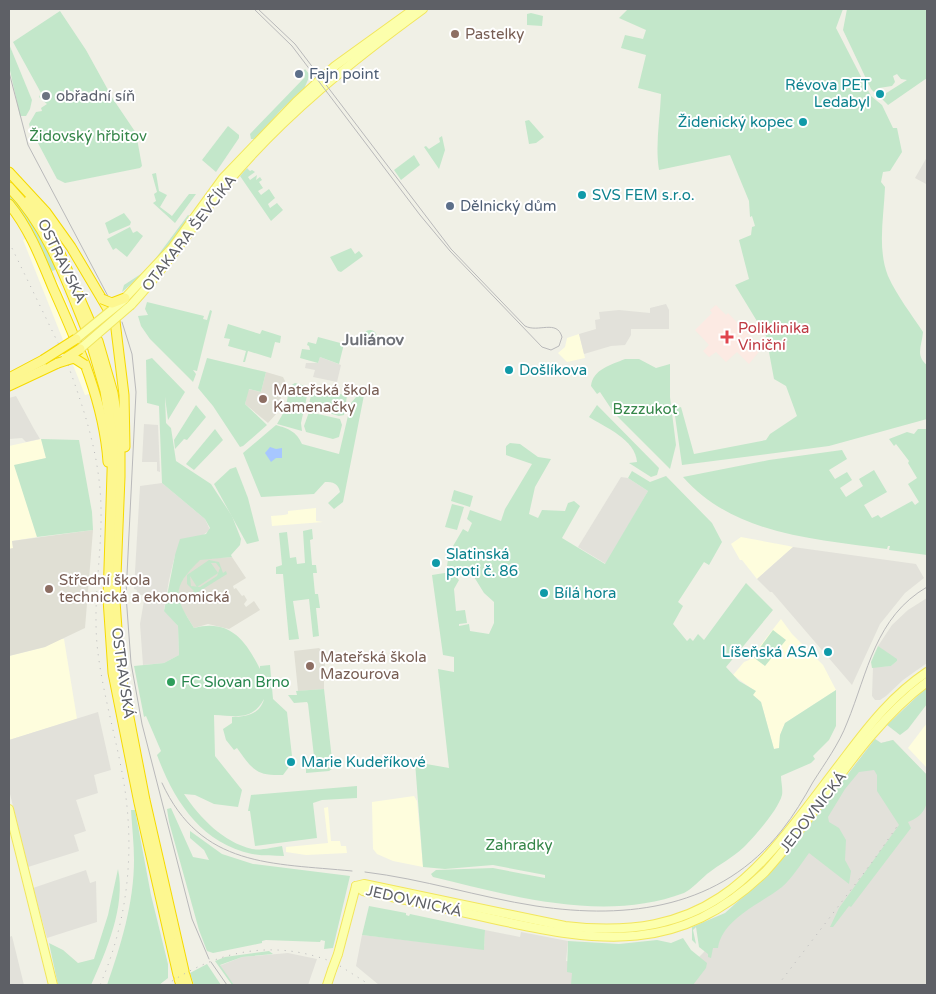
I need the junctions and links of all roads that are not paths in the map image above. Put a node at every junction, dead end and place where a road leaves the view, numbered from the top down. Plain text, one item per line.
1 (414, 9) edge
2 (424, 9) edge
3 (323, 83) junction
4 (9, 172) edge
5 (9, 177) edge
6 (9, 187) edge
7 (9, 204) edge
8 (102, 299) junction
9 (128, 300) junction
10 (110, 312) junction
11 (115, 321) junction
12 (76, 340) junction
13 (80, 348) junction
14 (58, 363) junction
15 (85, 365) junction
16 (9, 378) edge
17 (9, 386) edge
18 (118, 532) junction
19 (110, 557) junction
20 (927, 672) edge
21 (927, 682) edge
22 (878, 720) junction
23 (9, 809) edge
24 (182, 977) edge
25 (53, 985) edge
26 (188, 985) edge
27 (327, 985) edge

1 - 3 main road
2 - 3 main road
3 - 9 main road, OTAKARA ŠEVČÍKA
4 - 8 highway
5 - 6 highway, OSTRAVSKÁ
7 - 12 highway
8 - 9 highway, bridge
8 - 10 highway, bridge
9 - 10 main road, OTAKARA ŠEVČÍKA, bridge
9 - 11 main road, OTAKARA ŠEVČÍKA, bridge
10 - 11 highway, bridge
10 - 12 main road, OTAKARA ŠEVČÍKA, bridge
11 - 13 main road, OTAKARA ŠEVČÍKA, bridge
11 - 18 highway
12 - 13 highway, bridge
12 - 16 highway, OTAKARA ŠEVČÍKA, bridge
13 - 14 highway, OTAKARA ŠEVČÍKA, bridge
13 - 15 highway, bridge
14 - 15 highway, bridge
14 - 17 highway, OTAKARA ŠEVČÍKA
15 - 19 highway
18 - 19 highway, OSTRAVSKÁ
18 - 24 highway, OSTRAVSKÁ
19 - 24 highway, OSTRAVSKÁ
20 - 22 main road, JEDOVNICKÁ
21 - 22 main road, JEDOVNICKÁ
22 - 27 main road, JEDOVNICKÁ, bridge
23 - 25 main road
24 - 26 highway, OSTRAVSKÁ

